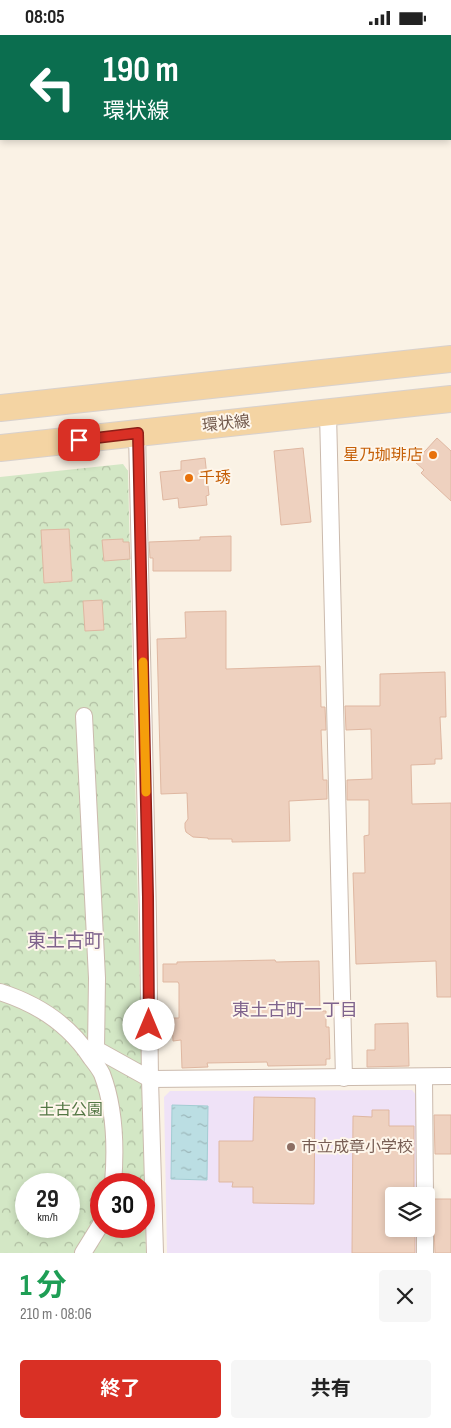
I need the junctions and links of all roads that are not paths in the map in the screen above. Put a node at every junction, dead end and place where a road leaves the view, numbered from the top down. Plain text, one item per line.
1 (451, 359) edge
2 (451, 399) edge
3 (0, 408) edge
4 (328, 413) junction
5 (138, 433) junction
6 (0, 448) edge
7 (84, 716) dead end
8 (0, 992) edge
9 (92, 1051) junction
10 (451, 1076) edge
11 (424, 1077) junction
12 (344, 1078) junction
13 (150, 1079) junction
14 (113, 1173) edge
15 (425, 1187) edge
16 (425, 1237) edge
17 (92, 1238) edge
18 (83, 1253) edge
19 (155, 1253) edge
20 (425, 1253) edge

1 - 3 main road
2 - 4 main road, 環状線
4 - 5 main road, 環状線
4 - 12 street
5 - 6 main road, 環状線
5 - 13 street
7 - 9 street
8 - 9 street
9 - 13 street
9 - 14 street
10 - 11 street
11 - 12 street
11 - 15 street
12 - 13 street
13 - 19 street
16 - 20 street
17 - 18 street

